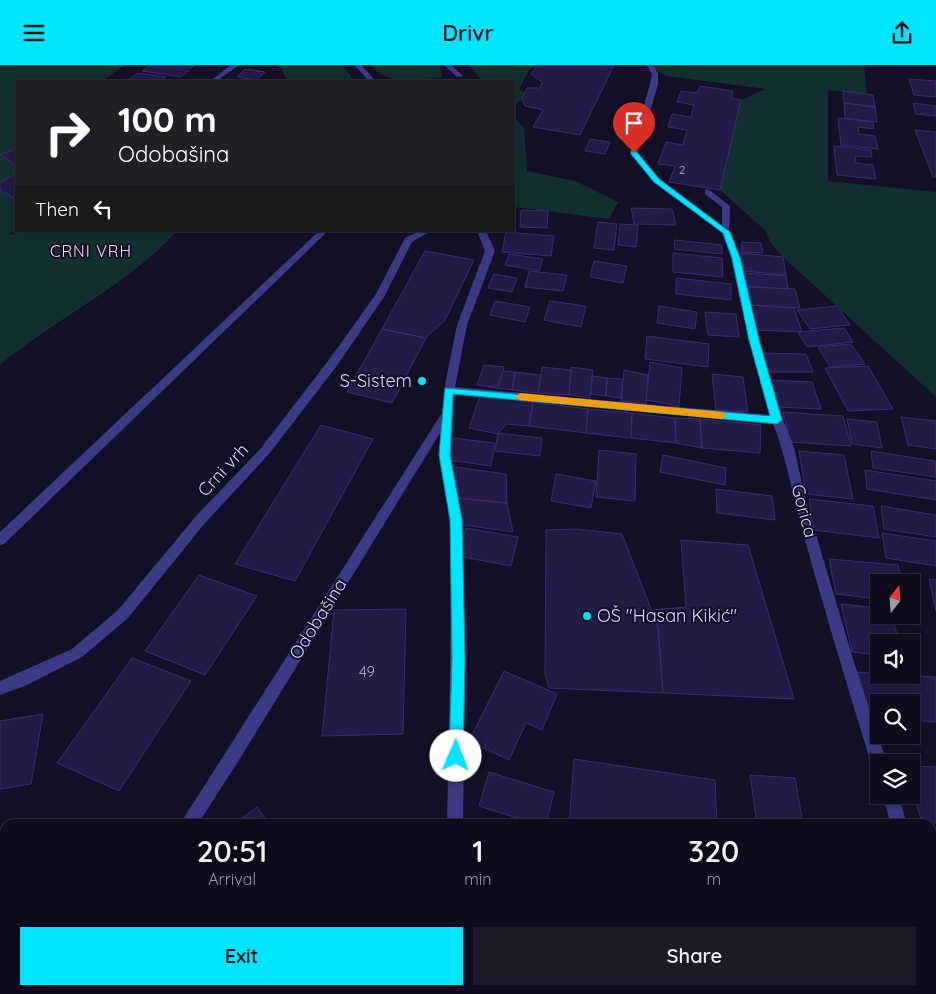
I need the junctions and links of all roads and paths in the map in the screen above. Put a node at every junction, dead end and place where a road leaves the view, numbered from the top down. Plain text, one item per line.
1 (236, 65) edge
2 (357, 65) edge
3 (447, 65) edge
4 (462, 65) edge
5 (650, 65) edge
6 (460, 79) edge
7 (214, 80) edge
8 (372, 80) edge
9 (708, 191) dead end
10 (323, 232) edge
11 (425, 232) edge
12 (480, 232) edge
13 (726, 232) junction
14 (448, 390) junction
15 (446, 413) junction
16 (777, 420) junction
17 (0, 540) edge
18 (0, 687) edge
19 (877, 754) edge
20 (893, 804) edge
21 (191, 819) edge
22 (455, 819) edge
23 (897, 819) edge

1 - 7 street
2 - 8 street
3 - 6 street
4 - 6 street
5 - 13 street
9 - 13 street
10 - 17 street
11 - 18 street, Crni vrh
12 - 14 street, Odobašina
13 - 16 street, Gorica
14 - 15 street, Odobašina
14 - 16 street
15 - 21 street, Odobašina
15 - 22 street, Odobašina
16 - 19 street, Gorica
20 - 23 street

